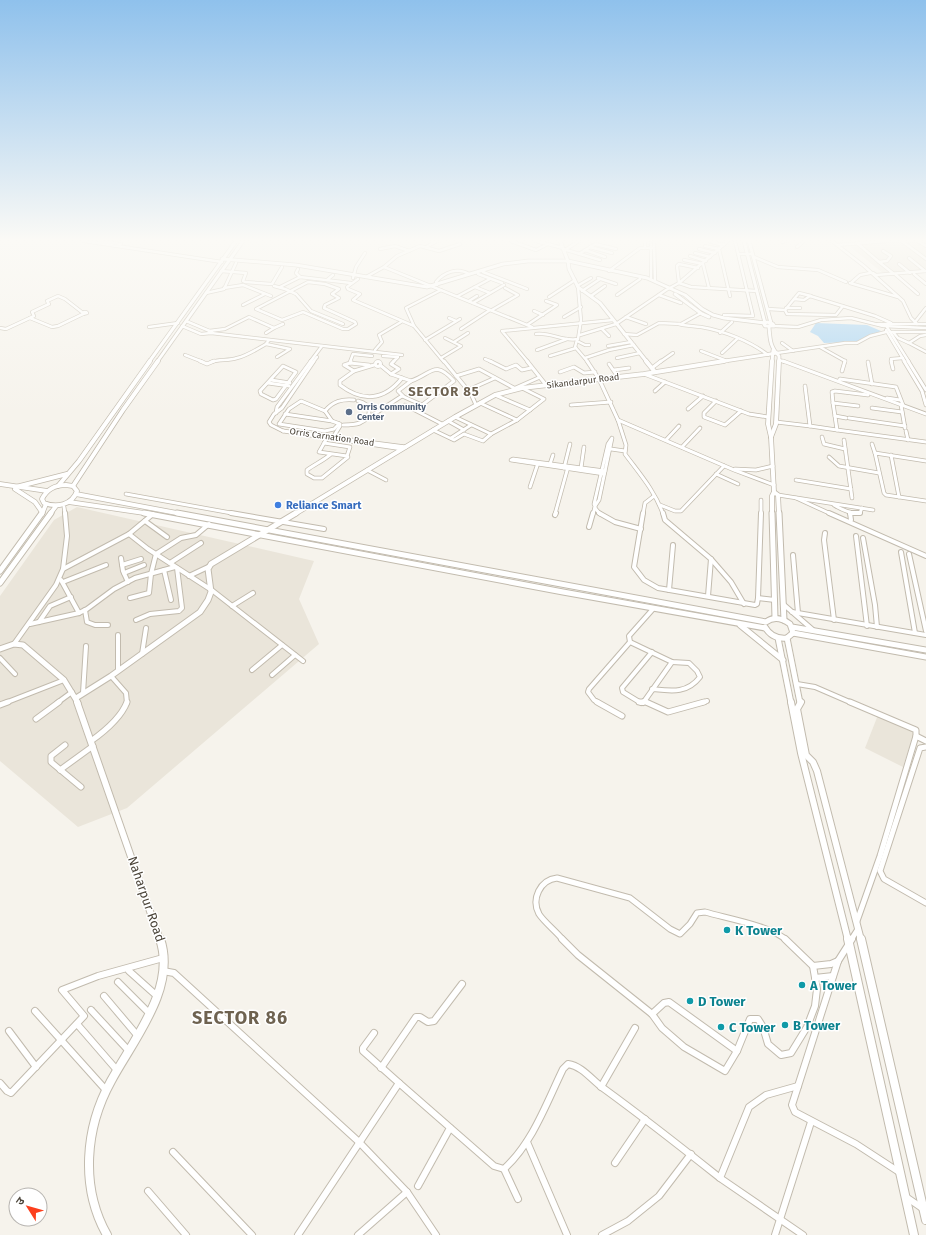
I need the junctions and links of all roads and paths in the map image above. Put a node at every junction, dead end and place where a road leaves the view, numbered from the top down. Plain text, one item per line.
1 (52, 299) edge
2 (63, 299) edge
3 (195, 299) edge
4 (202, 299) edge
5 (256, 299) edge
6 (274, 299) edge
7 (301, 299) edge
8 (338, 299) edge
9 (353, 299) edge
10 (424, 299) edge
11 (464, 299) edge
12 (473, 299) edge
13 (480, 299) edge
14 (511, 299) edge
15 (580, 299) edge
16 (594, 299) edge
17 (654, 299) edge
18 (669, 299) edge
19 (684, 299) edge
20 (689, 299) edge
21 (749, 299) edge
22 (759, 299) edge
23 (765, 299) edge
24 (794, 299) joint
25 (805, 299) edge
26 (819, 299) edge
27 (900, 299) edge
28 (903, 299) edge
29 (546, 300) dead end
30 (469, 301) junction
31 (473, 303) junction
32 (681, 303) dead end
33 (243, 305) dead end
34 (843, 306) junction
35 (581, 307) junction
36 (800, 308) dead end
37 (926, 308) edge
38 (491, 310) junction
39 (768, 310) junction
40 (785, 310) junction
41 (534, 311) dead end
42 (701, 313) junction
43 (543, 315) junction
44 (724, 315) dead end
45 (564, 317) dead end
46 (626, 317) junction
47 (29, 318) junction
48 (449, 318) dead end
49 (460, 319) dead end
50 (913, 319) junction
51 (613, 320) junction
52 (186, 321) junction
53 (456, 321) junction
54 (401, 322) dead end
55 (732, 322) junction
56 (178, 323) junction
57 (872, 323) junction
58 (891, 323) junction
59 (916, 323) junction
60 (283, 324) dead end
61 (343, 324) dead end
62 (581, 324) junction
63 (616, 324) junction
64 (646, 324) dead end
65 (680, 324) junction
66 (765, 324) junction
67 (926, 324) edge
68 (527, 325) junction
69 (772, 325) junction
70 (182, 326) junction
71 (414, 326) junction
72 (883, 326) junction
73 (150, 327) dead end
74 (532, 327) junction
75 (887, 327) junction
76 (0, 328) edge
77 (274, 328) junction
78 (926, 328) edge
79 (461, 329) dead end
80 (602, 329) junction
81 (209, 331) junction
82 (890, 332) junction
83 (266, 333) dead end
84 (468, 333) dead end
85 (720, 333) junction
86 (205, 334) junction
87 (536, 334) dead end
88 (624, 334) junction
89 (926, 334) edge
90 (580, 335) junction
91 (609, 336) dead end
92 (445, 338) dead end
93 (566, 339) junction
94 (737, 339) junction
95 (270, 340) junction
96 (274, 340) junction
97 (279, 340) junction
98 (425, 340) junction
99 (577, 340) junction
100 (454, 342) junction
101 (782, 343) dead end
102 (909, 343) junction
103 (266, 344) junction
104 (270, 344) junction
105 (632, 344) junction
106 (589, 345) dead end
107 (324, 346) junction
108 (608, 346) dead end
109 (820, 347) junction
110 (576, 348) junction
111 (375, 350) junction
112 (537, 350) dead end
113 (158, 351) junction
114 (165, 351) junction
115 (701, 351) dead end
116 (793, 351) junction
117 (773, 352) junction
118 (926, 352) edge
119 (382, 353) junction
120 (640, 353) junction
121 (673, 353) dead end
122 (722, 353) dead end
123 (777, 353) junction
124 (185, 355) dead end
125 (768, 355) junction
126 (372, 356) dead end
127 (550, 356) dead end
128 (277, 358) dead end
129 (441, 358) junction
130 (585, 358) junction
131 (617, 358) dead end
132 (903, 358) junction
133 (486, 359) dead end
134 (779, 360) junction
135 (728, 361) junction
136 (868, 362) dead end
137 (350, 363) junction
138 (378, 364) junction
139 (609, 364) dead end
140 (370, 365) junction
141 (531, 368) junction
142 (628, 368) dead end
143 (652, 368) junction
144 (893, 369) dead end
145 (614, 370) junction
146 (354, 371) junction
147 (842, 371) dead end
148 (560, 372) dead end
149 (595, 372) junction
150 (655, 372) junction
151 (391, 374) junction
152 (644, 374) junction
153 (456, 376) junction
154 (618, 377) junction
155 (402, 378) junction
156 (495, 378) junction
157 (538, 378) junction
158 (599, 379) junction
159 (411, 381) junction
160 (839, 381) junction
161 (269, 382) junction
162 (665, 382) junction
163 (288, 384) junction
164 (872, 384) junction
165 (294, 385) junction
166 (546, 385) junction
167 (805, 386) dead end
168 (514, 388) junction
169 (522, 388) junction
170 (468, 390) junction
171 (655, 391) dead end
172 (506, 392) junction
173 (925, 392) edge
174 (359, 395) junction
175 (496, 395) junction
176 (868, 395) dead end
177 (403, 396) junction
178 (703, 396) junction
179 (884, 398) dead end
180 (356, 400) junction
181 (900, 400) junction
182 (716, 401) junction
183 (611, 402) junction
184 (833, 403) junction
185 (478, 404) junction
186 (571, 405) dead end
187 (901, 405) junction
188 (926, 405) edge
189 (405, 406) dead end
190 (858, 406) dead end
191 (872, 408) dead end
192 (688, 409) dead end
193 (530, 410) junction
194 (325, 411) junction
195 (741, 411) junction
196 (902, 412) junction
197 (276, 413) junction
198 (926, 413) edge
199 (285, 414) junction
200 (835, 416) junction
201 (455, 417) junction
202 (768, 417) junction
203 (368, 418) junction
204 (517, 420) junction
205 (618, 420) junction
206 (332, 421) junction
207 (448, 421) junction
208 (776, 422) junction
209 (442, 424) junction
210 (341, 425) junction
211 (471, 425) junction
212 (679, 426) dead end
213 (810, 426) junction
214 (700, 428) dead end
215 (905, 428) junction
216 (433, 430) junction
217 (464, 430) junction
218 (837, 430) junction
219 (282, 431) junction
220 (491, 434) junction
221 (771, 437) junction
222 (822, 437) dead end
223 (327, 438) junction
224 (334, 438) junction
225 (451, 438) junction
226 (666, 440) junction
227 (844, 440) dead end
228 (908, 440) junction
229 (926, 442) edge
230 (324, 443) junction
231 (570, 444) dead end
232 (872, 444) dead end
233 (584, 447) dead end
234 (682, 447) junction
235 (404, 448) junction
236 (611, 448) junction
237 (845, 449) junction
238 (625, 451) junction
239 (875, 453) junction
240 (331, 454) junction
241 (552, 455) dead end
242 (891, 455) junction
243 (347, 456) junction
244 (830, 457) dead end
245 (926, 461) edge
246 (537, 464) junction
247 (550, 464) junction
248 (724, 466) junction
249 (773, 466) junction
250 (566, 468) junction
251 (581, 468) junction
252 (848, 468) junction
253 (731, 469) junction
254 (367, 470) junction
255 (603, 473) junction
256 (879, 473) junction
257 (68, 474) junction
258 (716, 474) junction
259 (386, 480) dead end
260 (796, 480) dead end
261 (738, 484) dead end
262 (0, 485) edge
263 (774, 485) junction
264 (58, 486) junction
265 (73, 486) junction
266 (530, 487) dead end
267 (15, 488) junction
268 (850, 489) junction
269 (45, 493) junction
270 (76, 494) junction
271 (126, 494) dead end
272 (776, 494) junction
273 (654, 496) junction
274 (899, 497) junction
275 (796, 498) junction
276 (852, 498) dead end
277 (761, 500) dead end
278 (926, 501) edge
279 (69, 502) junction
280 (79, 503) junction
281 (46, 504) junction
282 (660, 505) junction
283 (56, 506) junction
284 (64, 507) junction
285 (595, 507) junction
286 (842, 507) junction
287 (862, 508) junction
288 (873, 510) dead end
289 (42, 512) junction
290 (52, 512) junction
291 (850, 512) junction
292 (154, 514) junction
293 (555, 515) dead end
294 (851, 520) dead end
295 (145, 521) junction
296 (280, 521) junction
297 (209, 524) junction
298 (589, 527) dead end
299 (324, 529) dead end
300 (269, 530) junction
301 (641, 530) junction
302 (129, 534) junction
303 (261, 534) junction
304 (825, 534) dead end
305 (856, 536) dead end
306 (167, 537) dead end
307 (863, 538) dead end
308 (201, 543) dead end
309 (673, 545) dead end
310 (902, 552) dead end
311 (156, 554) junction
312 (909, 554) dead end
313 (794, 555) dead end
314 (926, 556) edge
315 (120, 558) dead end
316 (141, 559) dead end
317 (711, 559) junction
318 (170, 563) junction
319 (106, 565) dead end
320 (122, 565) junction
321 (144, 565) dead end
322 (176, 567) junction
323 (208, 567) junction
324 (64, 569) junction
325 (164, 570) junction
326 (0, 571) edge
327 (124, 573) junction
328 (151, 574) junction
329 (189, 576) junction
330 (62, 580) junction
331 (128, 582) junction
332 (0, 583) edge
333 (669, 590) junction
334 (213, 591) junction
335 (253, 593) dead end
336 (708, 596) junction
337 (71, 597) junction
338 (130, 598) dead end
339 (637, 598) junction
340 (758, 598) junction
341 (171, 600) dead end
342 (775, 600) junction
343 (744, 604) junction
344 (783, 604) junction
345 (232, 606) junction
346 (637, 606) junction
347 (653, 609) junction
348 (85, 610) junction
349 (776, 610) junction
350 (783, 612) junction
351 (792, 612) junction
352 (866, 612) junction
353 (79, 613) junction
354 (798, 613) junction
355 (875, 614) junction
356 (775, 618) junction
357 (136, 620) dead end
358 (784, 620) junction
359 (834, 620) junction
360 (39, 622) junction
361 (766, 622) junction
362 (30, 624) junction
363 (108, 624) dead end
364 (739, 624) junction
365 (867, 626) junction
366 (792, 627) junction
367 (877, 627) junction
368 (146, 628) dead end
369 (765, 628) junction
370 (814, 630) junction
371 (926, 631) edge
372 (915, 634) junction
373 (118, 635) dead end
374 (926, 635) edge
375 (790, 636) junction
376 (778, 638) junction
377 (630, 642) junction
378 (14, 644) junction
379 (282, 645) junction
380 (86, 646) dead end
381 (0, 649) edge
382 (926, 650) edge
383 (652, 652) junction
384 (142, 654) junction
385 (295, 655) junction
386 (926, 657) edge
387 (0, 658) edge
388 (783, 660) junction
389 (303, 661) dead end
390 (672, 662) junction
391 (118, 670) junction
392 (252, 670) dead end
393 (15, 674) dead end
394 (272, 675) dead end
395 (111, 676) junction
396 (64, 680) junction
397 (797, 684) junction
398 (652, 690) junction
399 (83, 693) junction
400 (74, 695) junction
401 (644, 701) junction
402 (707, 701) dead end
403 (0, 705) edge
404 (622, 716) dead end
405 (36, 719) dead end
406 (916, 736) junction
407 (926, 741) edge
408 (92, 744) junction
409 (65, 745) dead end
410 (926, 747) edge
411 (60, 770) junction
412 (81, 788) dead end
413 (926, 903) edge
414 (856, 922) junction
415 (858, 929) junction
416 (849, 943) junction
417 (163, 958) junction
418 (838, 961) junction
419 (813, 966) junction
420 (128, 971) dead end
421 (163, 971) junction
422 (833, 976) junction
423 (815, 978) junction
424 (118, 982) dead end
425 (462, 984) dead end
426 (104, 996) dead end
427 (157, 996) junction
428 (91, 1010) dead end
429 (35, 1011) dead end
430 (149, 1013) junction
431 (652, 1014) junction
432 (77, 1024) junction
433 (635, 1028) dead end
434 (9, 1031) dead end
435 (374, 1033) dead end
436 (137, 1035) junction
437 (62, 1040) junction
438 (128, 1050) junction
439 (737, 1051) junction
440 (36, 1066) junction
441 (382, 1068) junction
442 (116, 1069) junction
443 (0, 1083) edge
444 (399, 1083) junction
445 (798, 1086) junction
446 (601, 1087) junction
447 (105, 1089) junction
448 (646, 1119) junction
449 (811, 1122) junction
450 (450, 1128) junction
451 (359, 1142) junction
452 (527, 1142) junction
453 (173, 1152) dead end
454 (691, 1154) junction
455 (615, 1163) dead end
456 (504, 1169) junction
457 (901, 1173) junction
458 (720, 1178) junction
459 (418, 1186) dead end
460 (148, 1191) dead end
461 (407, 1192) junction
462 (906, 1197) junction
463 (518, 1199) dead end
464 (925, 1210) edge
465 (780, 1218) junction
466 (926, 1220) edge
467 (108, 1235) edge
468 (186, 1235) edge
469 (252, 1235) edge
470 (298, 1235) edge
471 (358, 1235) edge
472 (436, 1235) edge
473 (567, 1235) edge
474 (602, 1235) edge
475 (775, 1235) edge
476 (803, 1235) edge
477 (914, 1235) edge

1 - 47 street
2 - 47 street
3 - 56 street
4 - 52 street
5 - 33 street
6 - 8 street
7 - 61 street
9 - 71 street
10 - 71 street
11 - 30 street
12 - 30 street
13 - 31 street
14 - 38 street
15 - 35 street
16 - 51 street
17 - 46 street
18 - 32 street
19 - 42 street
20 - 66 street
21 - 44 street
22 - 66 street
23 - 39 street
24 - 25 street
24 - 40 street
26 - 34 street
27 - 50 street
28 - 50 street
29 - 43 street
30 - 31 street
31 - 38 street
34 - 40 street
34 - 58 street
35 - 45 street
35 - 62 street
36 - 40 street
37 - 59 street
38 - 68 street
38 - 79 street
39 - 40 street
39 - 69 street
41 - 43 street
42 - 55 street
42 - 65 street
43 - 68 street
46 - 63 street
46 - 64 street
47 - 76 street
48 - 53 street
49 - 53 street
50 - 59 street
51 - 62 street
51 - 63 street
52 - 70 street
52 - 81 street
53 - 98 street
54 - 111 street
55 - 66 street
55 - 85 street
56 - 73 street
56 - 113 street
57 - 58 street
57 - 69 street
57 - 72 street
58 - 59 street
59 - 67 street
60 - 77 street
62 - 74 street
62 - 90 street
63 - 80 street
63 - 88 street
65 - 85 street
65 - 88 street
66 - 69 street
68 - 74 street
69 - 117 street
70 - 86 street
70 - 114 street
71 - 98 street
72 - 75 street
72 - 82 street
74 - 141 street
75 - 78 street
75 - 82 street
77 - 81 street
77 - 83 street
80 - 90 street
80 - 91 street
81 - 86 street
81 - 97 street
82 - 89 street
82 - 102 street
82 - 109 street
82 - 132 street
82 - 173 street
84 - 100 street
85 - 94 street
86 - 95 street
87 - 93 street
88 - 105 street
89 - 102 street
90 - 99 street
92 - 100 street
93 - 99 street
93 - 112 street
94 - 122 street
94 - 125 street
95 - 96 street
95 - 103 street
96 - 97 street
96 - 104 street
97 - 107 street
98 - 129 street
99 - 106 street
99 - 110 street
100 - 129 street
101 - 116 street
102 - 118 street
103 - 104 street
103 - 124 street
104 - 128 street
105 - 108 street
105 - 120 street
105 - 130 street
107 - 111 street
107 - 119 street
107 - 165 street
107 - 197 street
109 - 116 street
109 - 147 street
110 - 127 street
110 - 130 street
111 - 119 street
113 - 114 street
113 - 257 street
114 - 265 street
115 - 135 street
116 - 123 street
117 - 123 street
117 - 125 street, Sikandarpur Road
117 - 202 street
119 - 119 street
119 - 138 street
119 - 151 street
120 - 131 street
120 - 143 street
121 - 143 street
123 - 134 street
125 - 135 street, Sikandarpur Road
126 - 137 street
129 - 153 street
130 - 149 street
132 - 144 street
132 - 173 street
133 - 141 street
134 - 160 street
134 - 208 street
135 - 150 street, Sikandarpur Road
136 - 164 street
137 - 140 street
137 - 146 street
138 - 140 street
138 - 151 street
139 - 145 street
140 - 146 street
141 - 157 street
142 - 145 street
143 - 150 street
145 - 154 street
146 - 174 street
148 - 149 street
149 - 158 street
150 - 152 street, Sikandarpur Road
151 - 155 street
152 - 154 street, Sikandarpur Road
152 - 162 street
153 - 156 street
153 - 170 street
154 - 158 street, Sikandarpur Road
155 - 159 street
155 - 174 street
156 - 168 street
156 - 170 street
157 - 166 street
157 - 168 street
158 - 166 street, Sikandarpur Road
158 - 183 street
159 - 177 street
159 - 177 street
160 - 164 street
160 - 187 street
161 - 163 street
161 - 163 street
161 - 163 street
162 - 171 street
162 - 178 street
163 - 165 street
164 - 181 street
165 - 197 street
166 - 169 street, Sikandarpur Road
167 - 213 street
168 - 172 street
169 - 172 street, Sikandarpur Road
169 - 193 street
170 - 185 street
172 - 175 street, Sikandarpur Road
173 - 188 street
174 - 180 street
175 - 185 street, Sikandarpur Road
175 - 193 street
176 - 184 street
177 - 203 street
178 - 182 street
178 - 192 street
179 - 181 street
180 - 194 street
180 - 203 street
181 - 198 street
182 - 195 street
182 - 195 street
183 - 186 street
183 - 205 street
184 - 190 street
184 - 200 street
185 - 201 street, Sikandarpur Road
185 - 204 street
187 - 196 street
187 - 198 street
189 - 209 street
191 - 196 street
193 - 204 street
194 - 199 street
194 - 206 street
195 - 202 street
196 - 215 street
197 - 219 street
199 - 206 street
199 - 210 street
200 - 215 street
200 - 218 street
201 - 207 street, Sikandarpur Road
201 - 211 street
202 - 221 street
203 - 210 street
204 - 220 street
205 - 226 street
205 - 238 street
206 - 210 street
207 - 209 street, Sikandarpur Road
207 - 217 street
208 - 213 street
208 - 221 street
209 - 216 street, Sikandarpur Road
210 - 224 street
211 - 217 street
211 - 220 street
212 - 226 street
213 - 218 street
214 - 234 street
215 - 228 street
216 - 225 street
216 - 235 street, Sikandarpur Road
217 - 225 street
218 - 228 street
219 - 223 street, Orris Carnation Road
219 - 224 street, Orris Carnation Road
220 - 225 street
221 - 249 street
222 - 237 street
223 - 224 street, Orris Carnation Road
223 - 230 street
224 - 235 street, Orris Carnation Road
226 - 234 street
227 - 237 street
228 - 229 street
230 - 240 street
230 - 243 street
231 - 250 street
232 - 239 street
233 - 251 street
234 - 248 street
235 - 254 street, Sikandarpur Road
236 - 238 street
236 - 255 street
236 - 255 street
237 - 252 street
238 - 273 street
239 - 242 street
239 - 256 street
240 - 243 street
240 - 243 street
241 - 247 street
242 - 245 street
242 - 274 street
244 - 252 street
246 - 246 street
246 - 247 street
246 - 250 street
246 - 266 street
247 - 250 street
248 - 253 street
248 - 258 street
249 - 253 street
249 - 263 street
250 - 251 street
250 - 255 street
250 - 293 street
251 - 255 street
252 - 256 street
252 - 268 street
253 - 263 street
254 - 259 street
254 - 296 street, Sikandarpur Road
255 - 285 street
256 - 274 street
257 - 264 street
257 - 267 street
258 - 261 street
258 - 282 street
260 - 268 street
262 - 267 street
263 - 272 street
264 - 265 street
264 - 269 street
265 - 270 street
267 - 269 street
267 - 289 street
268 - 276 street
269 - 281 street
270 - 279 street
270 - 300 street
271 - 296 street
272 - 275 street
272 - 342 street
272 - 344 street
273 - 282 street
273 - 301 street
274 - 278 street
275 - 286 street
275 - 314 street
277 - 340 street
279 - 280 street
279 - 283 street
280 - 284 street
280 - 292 street
281 - 283 street
281 - 289 street
282 - 317 street
283 - 290 street
284 - 290 street
284 - 324 street
285 - 298 street
285 - 301 street
286 - 287 street
286 - 291 street
287 - 288 street
287 - 291 street
289 - 326 street
290 - 332 street
291 - 294 street
292 - 295 street
292 - 297 street
295 - 302 street
295 - 306 street
296 - 299 street
296 - 300 street, Sikandarpur Road
297 - 303 street
297 - 311 street
300 - 303 street, Sikandarpur Road
300 - 339 street
301 - 333 street
302 - 311 street
302 - 324 street
303 - 323 street, Sikandarpur Road
303 - 346 street
304 - 359 street
305 - 352 street
307 - 355 street
308 - 318 street
309 - 333 street
310 - 372 street
311 - 318 street
311 - 328 street
312 - 371 street
313 - 354 street
315 - 320 street
316 - 320 street
317 - 336 street
317 - 343 street
318 - 322 street
319 - 330 street
320 - 327 street
321 - 327 street
322 - 325 street
322 - 329 street
322 - 357 street
323 - 329 street
323 - 334 street
324 - 330 street
325 - 328 street
325 - 341 street
327 - 331 street
328 - 331 street
328 - 338 street
329 - 334 street
330 - 337 street
330 - 362 street
331 - 348 street
333 - 336 street
334 - 345 street
334 - 384 street
335 - 345 street
336 - 343 street
337 - 353 street
337 - 360 street
339 - 346 street
339 - 361 street
340 - 342 street
340 - 343 street
342 - 349 street
344 - 350 street
344 - 351 street
345 - 379 street
346 - 347 street
347 - 364 street
347 - 377 street
348 - 353 street
348 - 363 street
349 - 350 street
349 - 356 street
350 - 358 street
351 - 354 street
351 - 370 street
352 - 355 street
352 - 365 street
353 - 360 street
354 - 359 street
355 - 367 street
356 - 358 street
356 - 361 street
358 - 366 street
359 - 365 street
360 - 362 street
361 - 369 street
362 - 378 street
364 - 369 street
364 - 388 street
365 - 367 street
366 - 370 street
366 - 375 street
367 - 372 street
368 - 384 street
369 - 376 street
370 - 382 street
372 - 374 street
373 - 391 street
375 - 376 street
375 - 386 street
375 - 397 street
376 - 388 street
377 - 383 street
377 - 404 street
378 - 381 street
378 - 396 street, Naharpur Road
379 - 385 street
379 - 392 street
380 - 399 street
383 - 390 street
383 - 401 street
384 - 391 street
385 - 389 street
385 - 394 street
387 - 393 street
388 - 416 street
390 - 398 street
390 - 398 street
391 - 395 street
395 - 399 street
395 - 408 street
396 - 400 street, Naharpur Road
396 - 403 street
397 - 406 street
397 - 414 street
398 - 401 street
399 - 400 street
400 - 405 street
400 - 408 street, Naharpur Road
401 - 402 street
406 - 407 street
406 - 414 street
408 - 411 street
408 - 417 street, Naharpur Road
409 - 411 street
410 - 413 street
411 - 412 street
414 - 415 street
415 - 416 street
415 - 464 street
416 - 418 street
416 - 457 street
417 - 421 street, Naharpur Road
417 - 432 street
418 - 419 street
418 - 422 street
419 - 423 street
419 - 431 street
420 - 427 street
421 - 427 street, Naharpur Road
421 - 451 street
422 - 423 street
422 - 445 street
423 - 439 street
424 - 430 street
425 - 441 street
426 - 436 street
427 - 430 street, Naharpur Road
428 - 438 street
429 - 437 street
430 - 436 street, Naharpur Road
431 - 439 street
431 - 439 street
432 - 437 street
432 - 442 street
433 - 446 street
434 - 440 street
435 - 441 street
436 - 438 street, Naharpur Road
437 - 440 street
437 - 447 street
438 - 442 street, Naharpur Road
440 - 443 street
441 - 444 street
442 - 447 street, Naharpur Road
444 - 450 street
444 - 451 street
445 - 449 street
445 - 458 street
446 - 448 street
446 - 452 street
447 - 467 street, Naharpur Road
448 - 454 street
448 - 455 street
449 - 457 street
449 - 465 street
450 - 456 street
450 - 459 street
451 - 461 street
451 - 470 street
452 - 456 street
452 - 473 street
453 - 469 street
454 - 458 street
454 - 474 street
456 - 463 street
457 - 462 street
458 - 465 street
460 - 468 street
461 - 471 street
461 - 472 street
462 - 464 street
462 - 477 street
464 - 466 street
465 - 475 street
465 - 476 street

